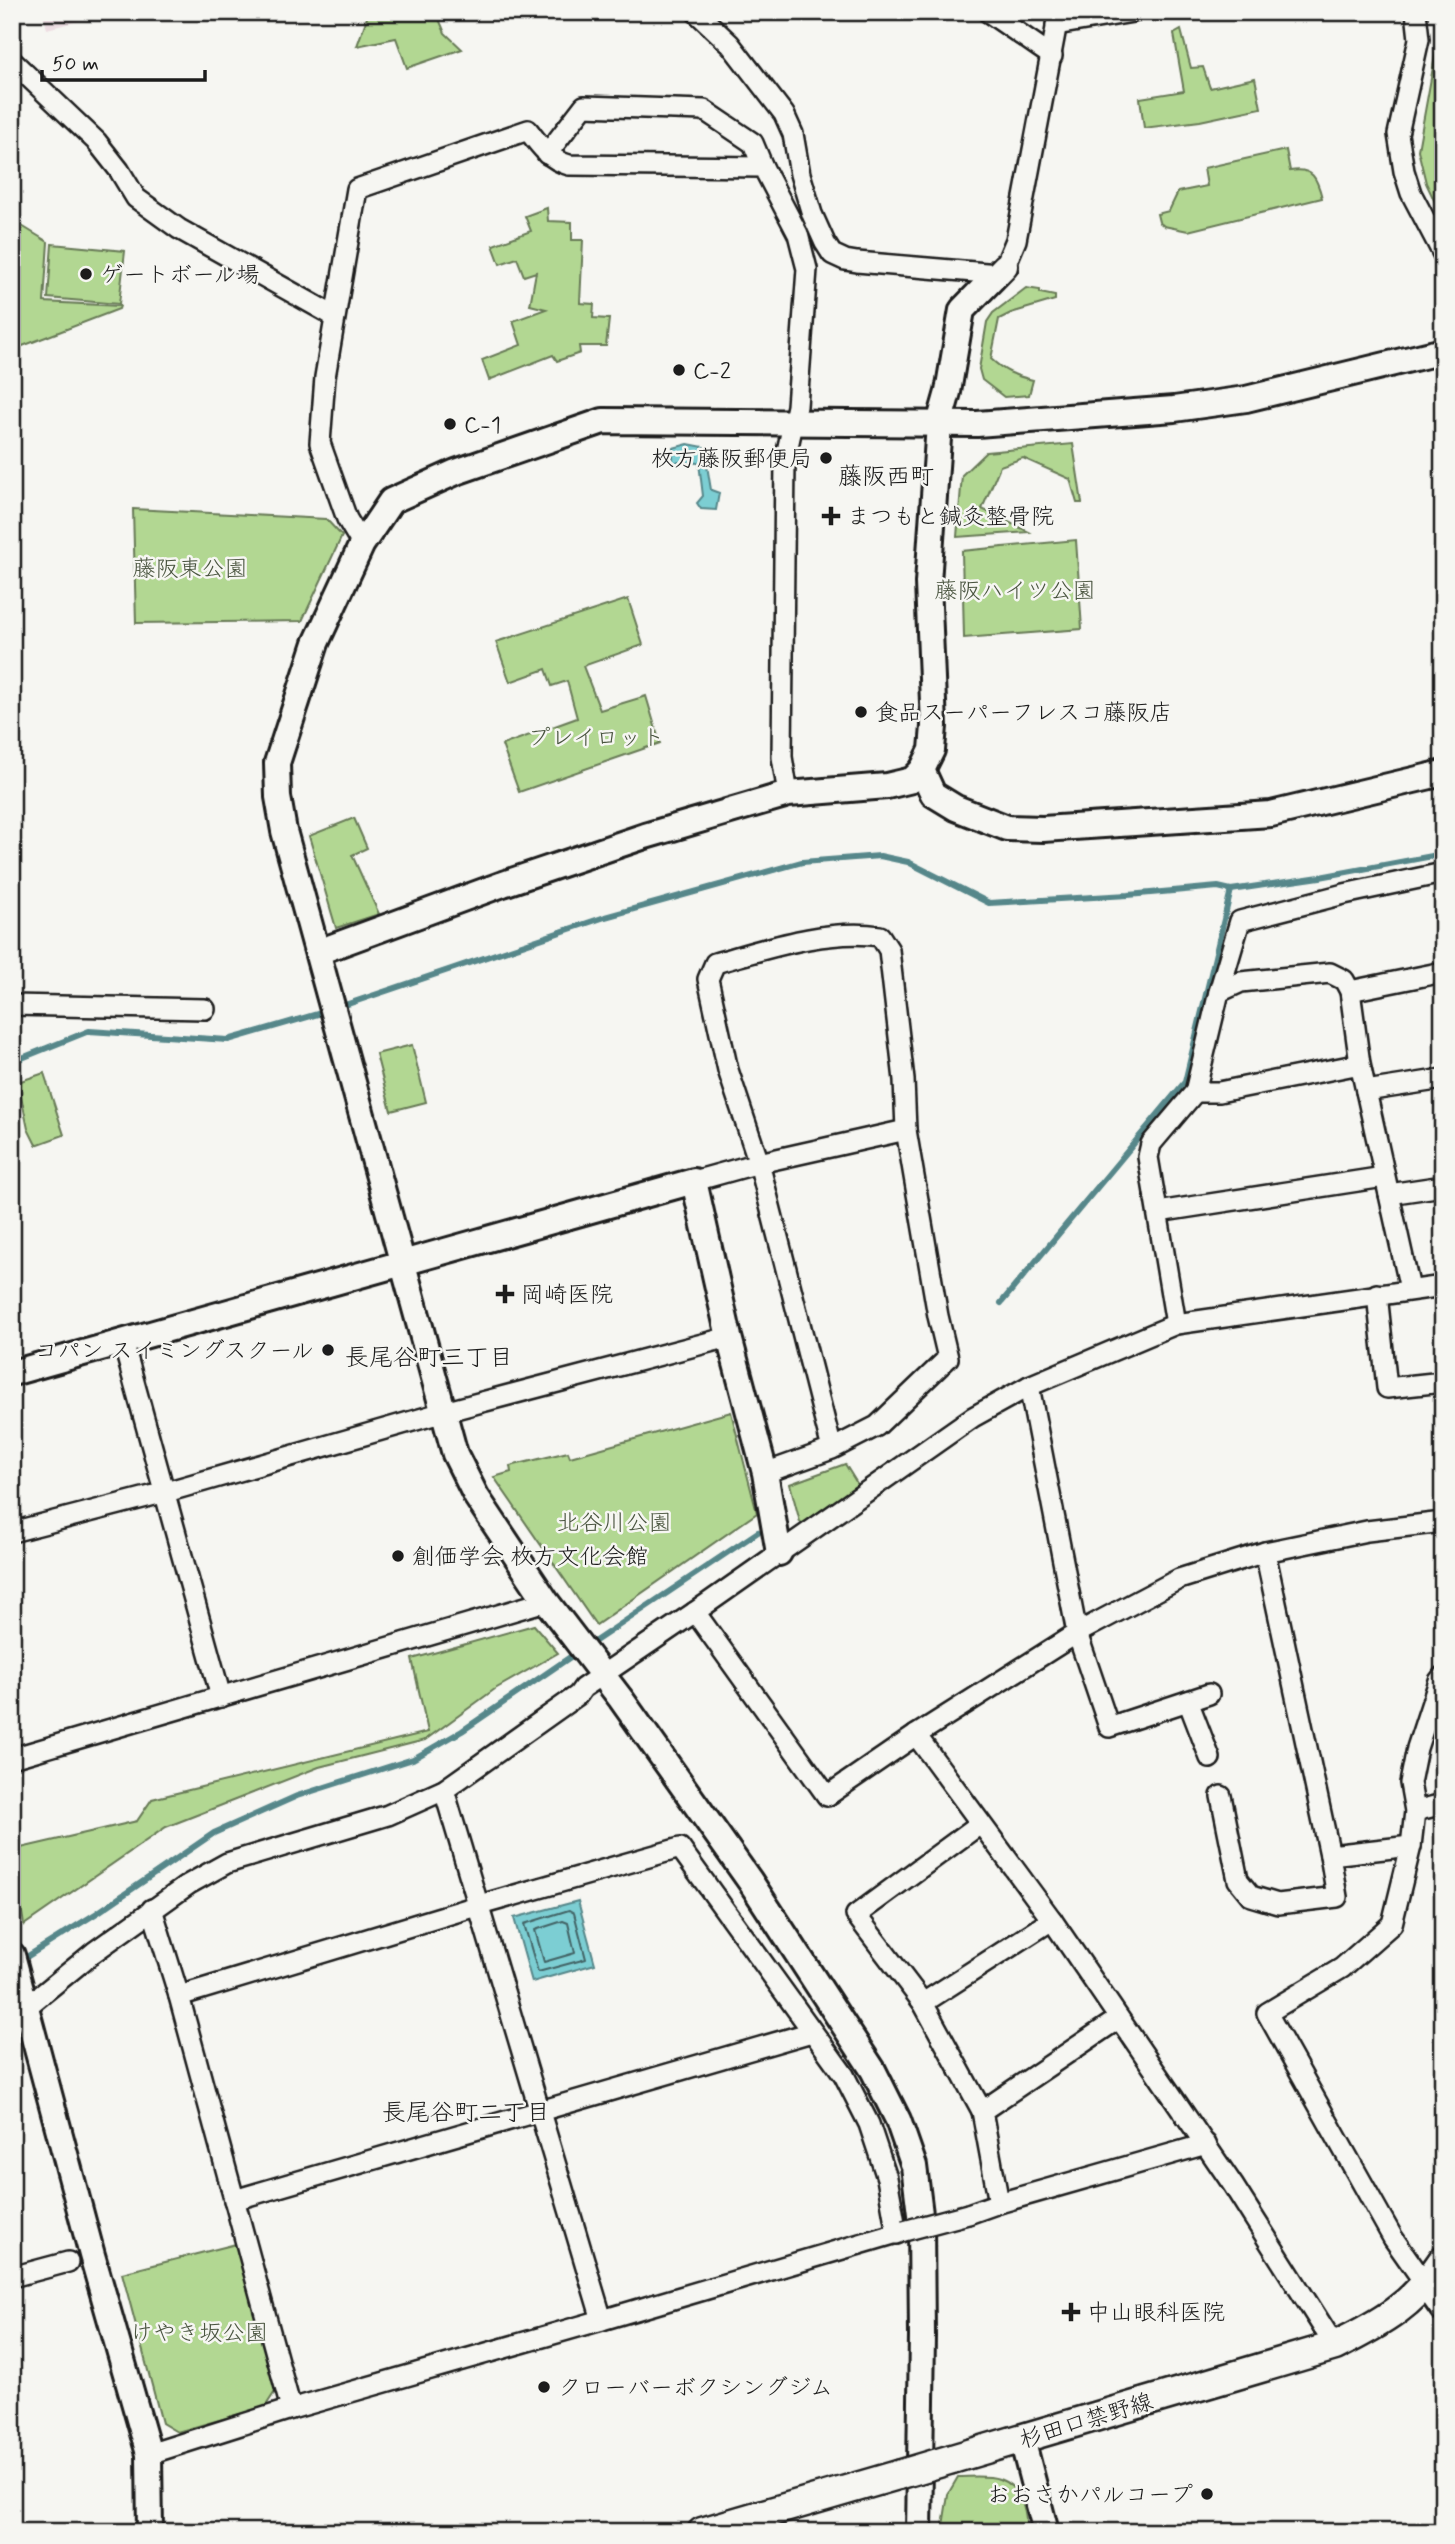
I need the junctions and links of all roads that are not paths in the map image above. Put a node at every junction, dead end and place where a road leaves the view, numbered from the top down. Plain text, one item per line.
1 (696, 12) edge
2 (988, 12) edge
3 (1133, 12) edge
4 (1416, 12) edge
5 (1057, 19) edge
6 (1052, 56) junction
7 (12, 61) edge
8 (547, 154) junction
9 (763, 167) junction
10 (1443, 254) edge
11 (1001, 270) junction
12 (334, 316) junction
13 (1443, 351) edge
14 (794, 423) junction
15 (939, 424) junction
16 (362, 544) junction
17 (922, 770) junction
18 (1443, 773) edge
19 (788, 794) junction
20 (1443, 873) edge
21 (318, 952) junction
22 (1443, 972) edge
23 (1350, 991) junction
24 (1219, 992) junction
25 (12, 1005) edge
26 (205, 1009) dead end
27 (1360, 1064) junction
28 (1443, 1079) edge
29 (1366, 1091) junction
30 (1195, 1092) junction
31 (906, 1130) junction
32 (759, 1163) junction
33 (694, 1181) junction
34 (1387, 1186) junction
35 (1443, 1186) edge
36 (1158, 1212) junction
37 (402, 1265) junction
38 (1443, 1286) edge
39 (1410, 1289) junction
40 (1377, 1294) junction
41 (1175, 1324) junction
42 (729, 1337) junction
43 (123, 1342) junction
44 (12, 1373) edge
45 (1443, 1382) edge
46 (1029, 1386) junction
47 (443, 1412) junction
48 (832, 1449) junction
49 (765, 1473) junction
50 (166, 1492) junction
51 (1443, 1522) edge
52 (12, 1532) edge
53 (1265, 1552) junction
54 (779, 1553) junction
55 (546, 1601) junction
56 (695, 1612) junction
57 (1077, 1633) junction
58 (599, 1669) junction
59 (1443, 1676) edge
60 (1209, 1693) dead end
61 (221, 1696) junction
62 (1188, 1701) junction
63 (916, 1735) junction
64 (12, 1758) edge
65 (1210, 1758) dead end
66 (444, 1790) junction
67 (1221, 1796) dead end
68 (1443, 1804) edge
69 (1415, 1811) junction
70 (980, 1825) junction
71 (1411, 1846) junction
72 (1330, 1855) junction
73 (480, 1905) junction
74 (152, 1909) junction
75 (1052, 1920) junction
76 (12, 1955) edge
77 (179, 1996) junction
78 (923, 2003) junction
79 (19, 2014) edge
80 (1118, 2019) junction
81 (812, 2032) junction
82 (540, 2110) junction
83 (982, 2111) junction
84 (1206, 2144) junction
85 (234, 2200) junction
86 (999, 2203) junction
87 (900, 2232) junction
88 (1443, 2260) edge
89 (68, 2262) dead end
90 (12, 2277) edge
91 (1426, 2285) junction
92 (1443, 2309) edge
93 (602, 2320) junction
94 (1335, 2346) junction
95 (291, 2409) junction
96 (1022, 2439) junction
97 (149, 2454) junction
98 (150, 2532) edge
99 (702, 2532) edge
100 (919, 2532) edge
101 (1046, 2532) edge

1 - 11 street
2 - 6 street
3 - 5 street
4 - 10 street
5 - 6 street
6 - 11 street
7 - 12 street
8 - 9 street
8 - 9 street
8 - 12 street
9 - 14 street
11 - 15 street
12 - 16 street
13 - 15 street
14 - 15 street
14 - 16 street
14 - 19 street
15 - 17 street
16 - 21 street
17 - 18 street
17 - 19 street
19 - 21 street
20 - 24 street
21 - 37 street
22 - 23 street
23 - 24 street
23 - 27 street
24 - 30 street
25 - 26 street
27 - 29 street
27 - 30 street
28 - 29 street
29 - 34 street
30 - 36 street
31 - 32 street
31 - 32 street
31 - 48 street
32 - 33 street
32 - 48 street
33 - 37 street
33 - 42 street
34 - 35 street
34 - 36 street
34 - 39 street
36 - 41 street
37 - 43 street
37 - 47 street
38 - 39 street
39 - 40 street
40 - 41 street
40 - 45 street
41 - 46 street
42 - 47 street
42 - 49 street
43 - 44 street
43 - 50 street
46 - 54 street
46 - 57 street
47 - 50 street
47 - 55 street
48 - 49 street
49 - 54 street
50 - 52 street
50 - 61 street
51 - 53 street
53 - 57 street
53 - 72 street
54 - 56 street
55 - 58 street
55 - 61 street
56 - 58 street
56 - 63 street
57 - 62 street
57 - 63 street
58 - 66 street
58 - 100 street
59 - 69 street
60 - 62 street
61 - 64 street
62 - 65 street
63 - 70 street
66 - 73 street
66 - 74 street
67 - 72 street
68 - 69 street
69 - 71 street
70 - 75 street
70 - 78 street
71 - 72 street
71 - 91 street
73 - 77 street
73 - 81 street
73 - 82 street
74 - 77 street
74 - 79 street
75 - 78 street
75 - 80 street
76 - 79 street
77 - 85 street
78 - 83 street
79 - 97 street
80 - 83 street
80 - 84 street
81 - 82 street
81 - 87 street
82 - 85 street
82 - 93 street
83 - 86 street
84 - 86 street
84 - 94 street
85 - 95 street
86 - 87 street, bridge
87 - 93 street
88 - 91 main road, 杉田口禁野線
89 - 90 street
91 - 92 street
91 - 94 main road, 杉田口禁野線
93 - 95 street
94 - 96 main road, 杉田口禁野線
95 - 97 street
96 - 99 main road, 杉田口禁野線, bridge
96 - 101 street
97 - 98 street

